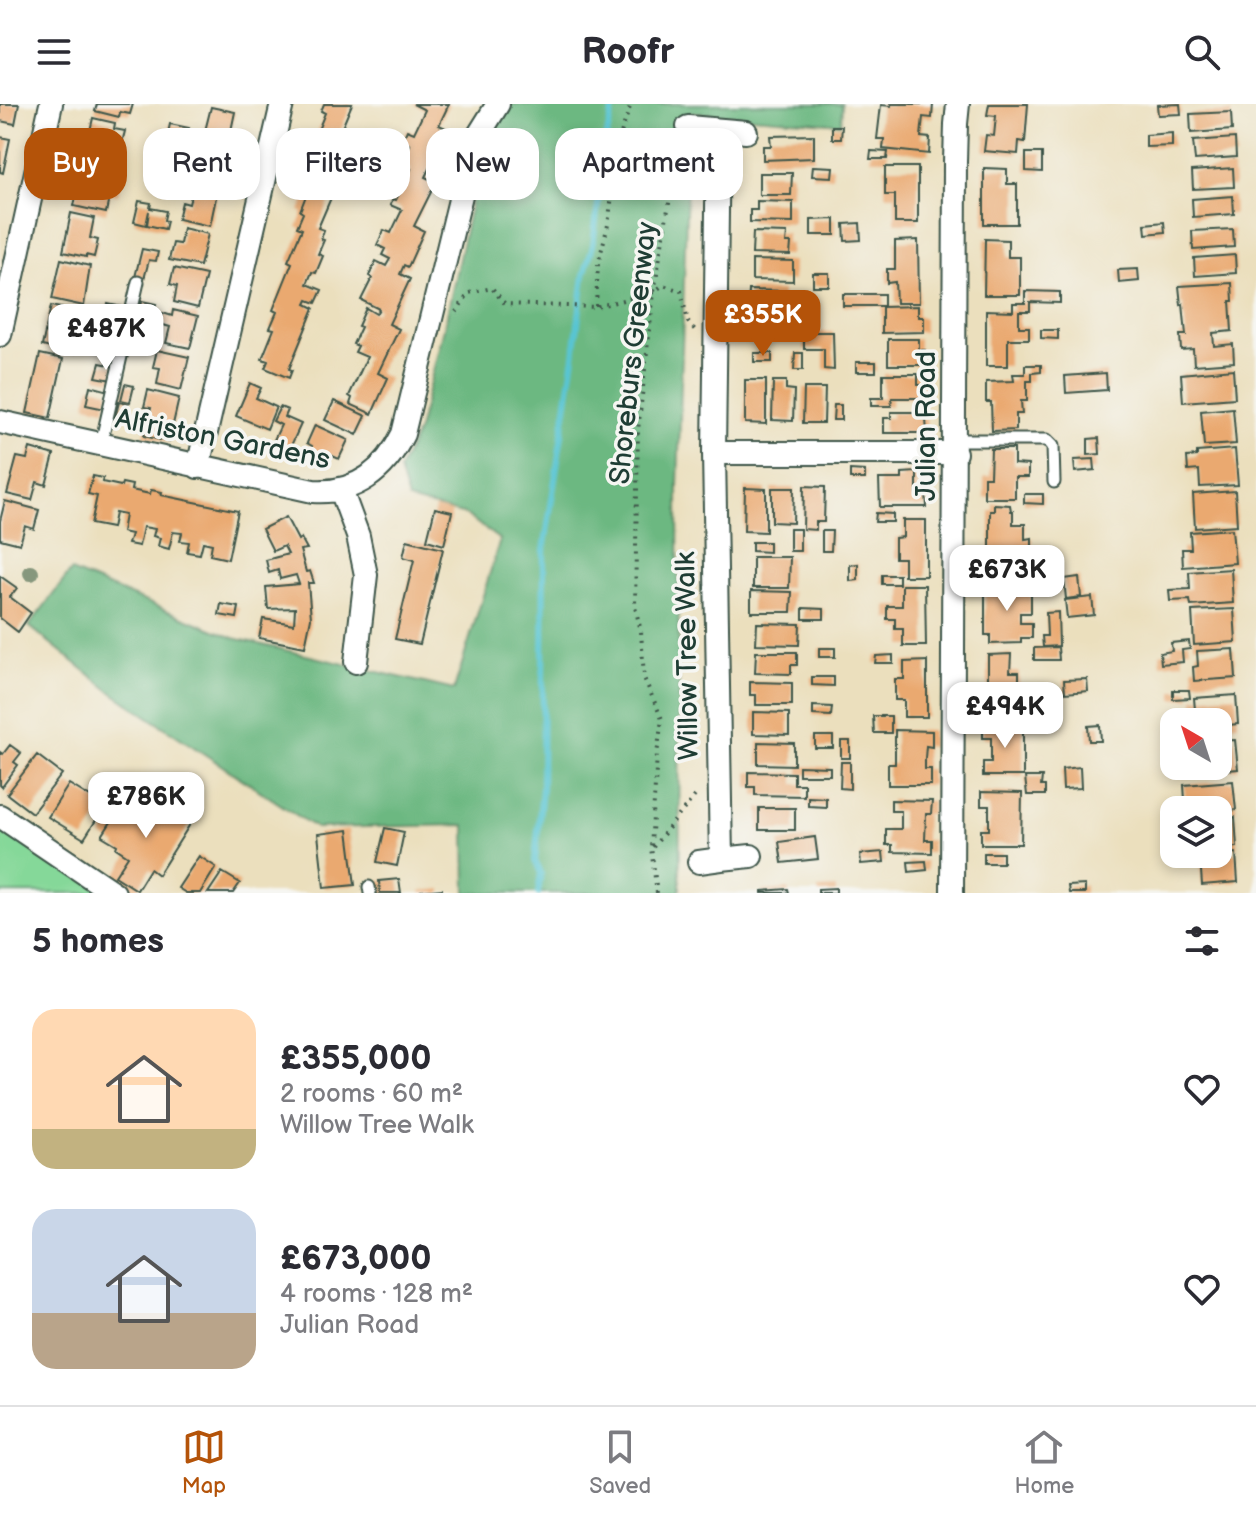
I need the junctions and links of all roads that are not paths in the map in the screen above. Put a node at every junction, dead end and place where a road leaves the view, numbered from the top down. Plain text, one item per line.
1 (51, 104) edge
2 (282, 104) edge
3 (498, 104) edge
4 (958, 104) edge
5 (688, 127) road end
6 (698, 128) edge
7 (743, 132) edge
8 (746, 132) dead end
9 (717, 200) edge
10 (138, 282) dead end
11 (0, 335) edge
12 (0, 422) edge
13 (101, 444) junction
14 (955, 446) junction
15 (714, 453) junction
16 (198, 467) junction
17 (1054, 482) dead end
18 (341, 490) junction
19 (356, 662) dead end
20 (0, 816) edge
21 (751, 856) dead end
22 (114, 893) edge
23 (952, 893) edge

1 - 11 street
2 - 16 street
3 - 18 street, Alfriston Gardens
4 - 14 street, Julian Road
5 - 6 street
7 - 8 street
9 - 15 street, Willow Tree Walk
10 - 13 lane
12 - 13 street, Alfriston Gardens
13 - 16 street, Alfriston Gardens
14 - 15 street
14 - 17 lane
14 - 23 street, Julian Road
15 - 21 street, Willow Tree Walk
16 - 18 street, Alfriston Gardens
18 - 19 street
20 - 22 street

